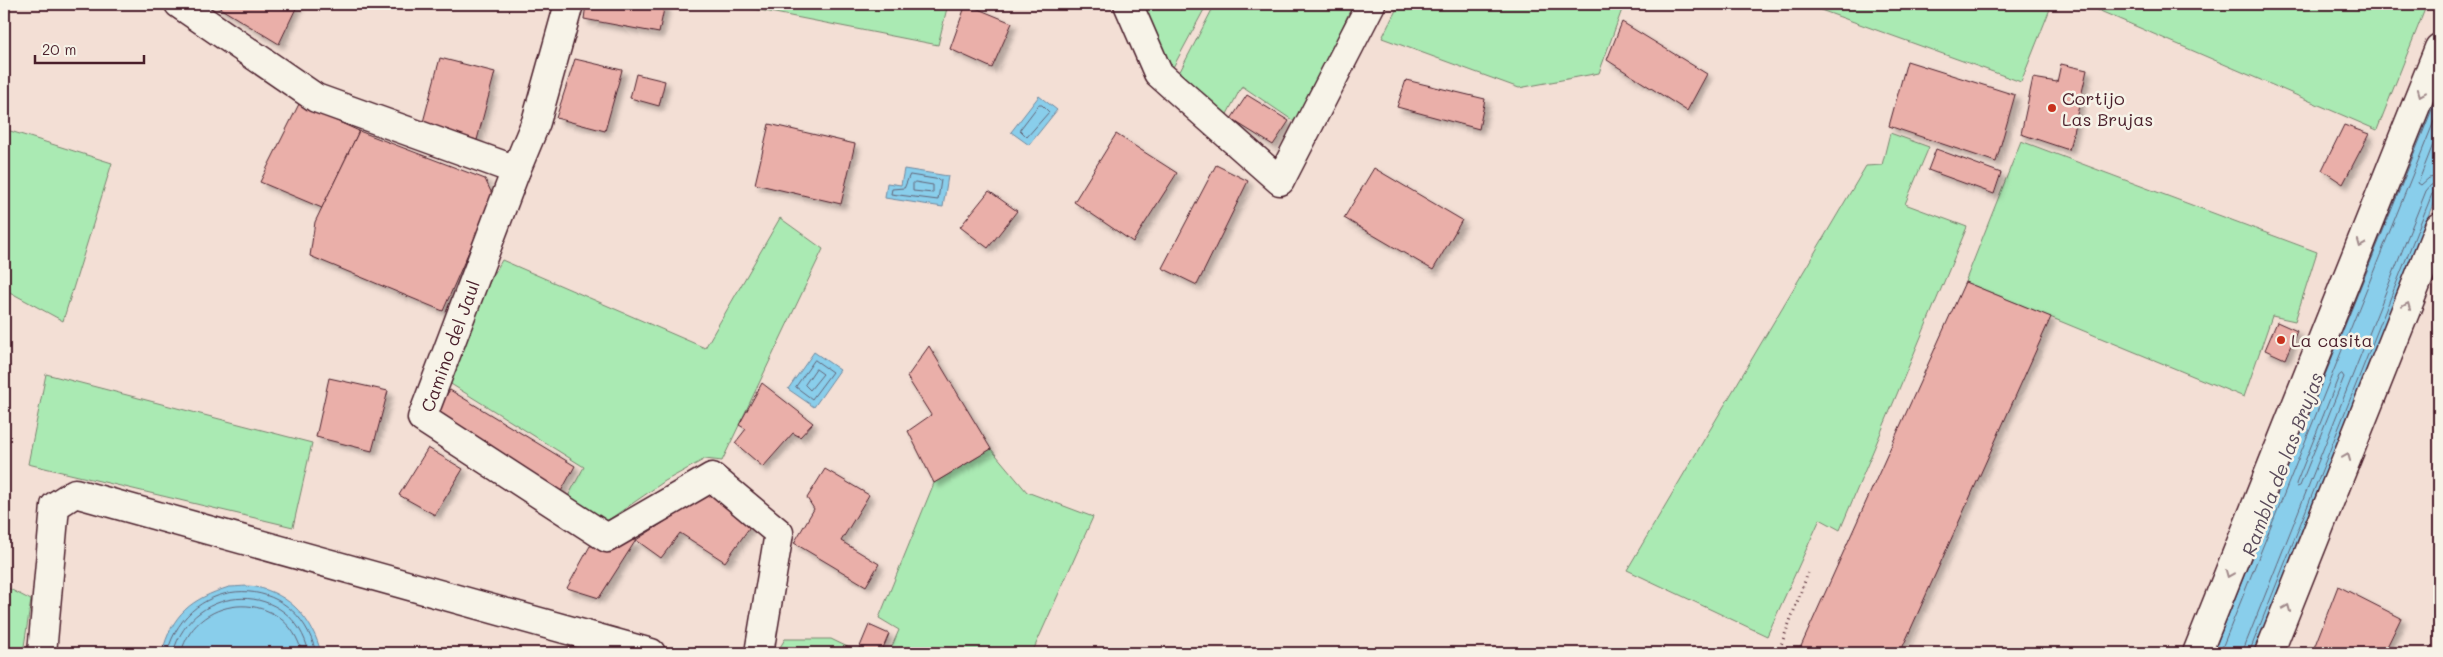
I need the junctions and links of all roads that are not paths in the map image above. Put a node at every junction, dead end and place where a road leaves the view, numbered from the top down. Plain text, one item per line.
1 (179, 4) edge
2 (569, 4) edge
3 (1128, 4) edge
4 (1371, 4) edge
5 (2439, 48) edge
6 (516, 170) junction
7 (2439, 227) edge
8 (42, 653) edge
9 (651, 653) edge
10 (759, 653) edge
11 (2197, 653) edge
12 (2268, 653) edge

1 - 6 street
2 - 6 street
3 - 4 street
5 -> 11 street
6 - 10 street, Camino del Jaul
12 -> 7 street
8 - 9 street

